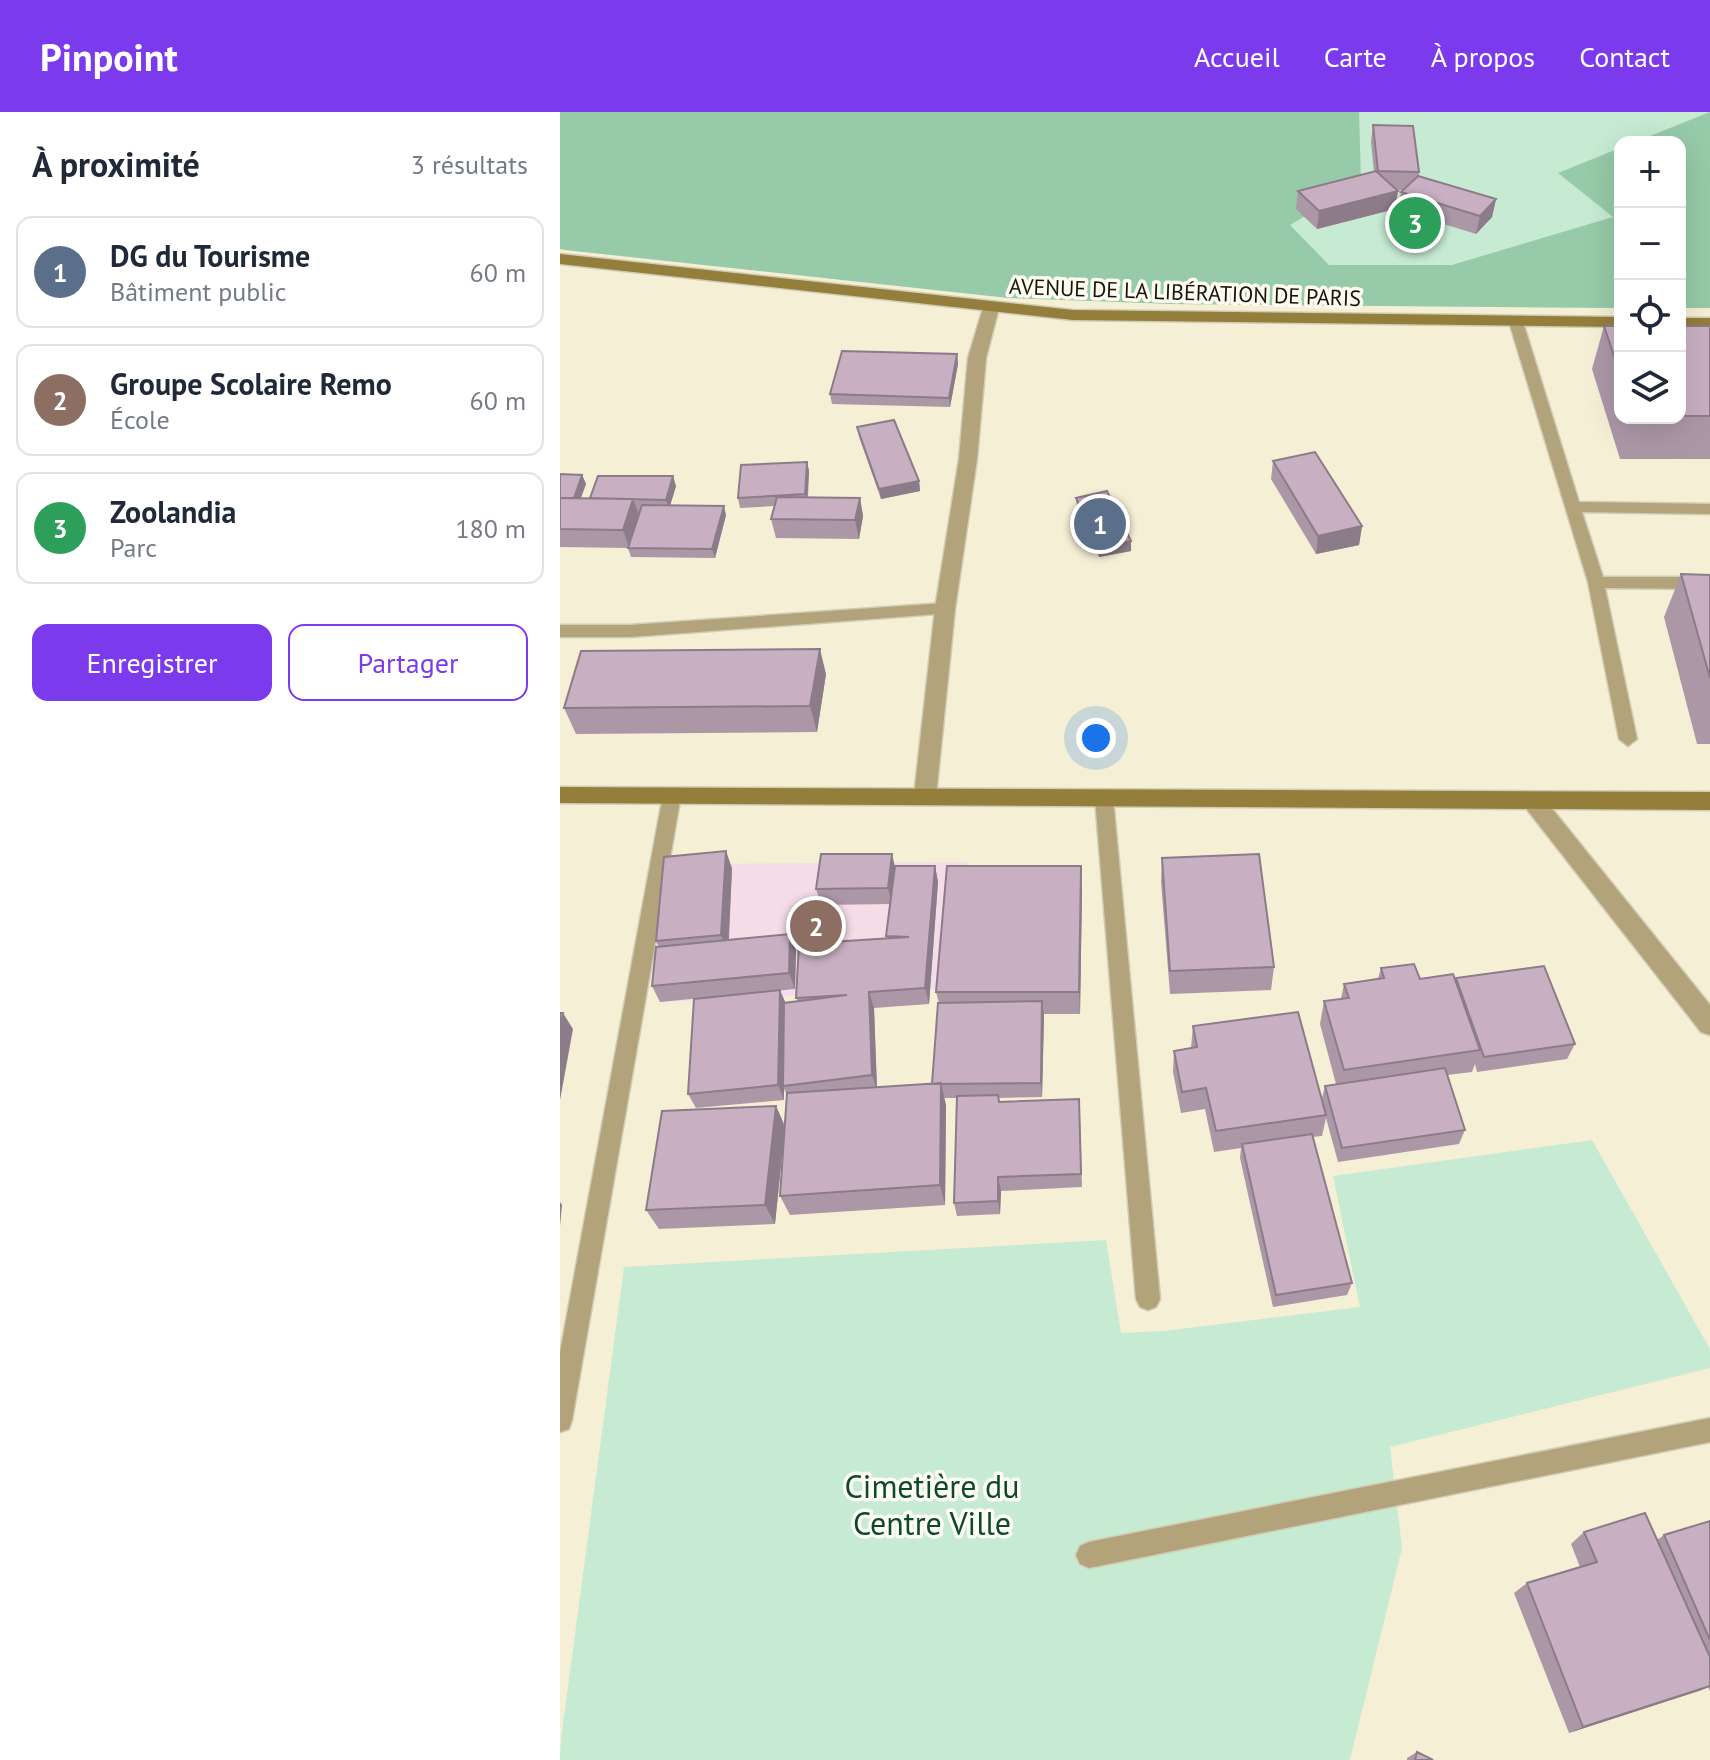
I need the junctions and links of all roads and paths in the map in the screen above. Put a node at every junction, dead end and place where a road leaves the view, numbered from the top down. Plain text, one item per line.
1 (560, 259) edge
2 (991, 308) junction
3 (1516, 322) junction
4 (1614, 322) edge
5 (1686, 323) edge
6 (1710, 323) edge
7 (1572, 507) junction
8 (1710, 509) edge
9 (1596, 582) junction
10 (1710, 583) edge
11 (945, 609) junction
12 (560, 631) edge
13 (1628, 739) dead end
14 (560, 795) edge
15 (672, 795) junction
16 (925, 796) junction
17 (1104, 798) junction
18 (1533, 801) junction
19 (1710, 801) edge
20 (1710, 1024) edge
21 (1148, 1299) dead end
22 (560, 1420) edge
23 (1710, 1430) edge
24 (1089, 1555) dead end

1 - 2 street, AVENUE DE LA LIBÉRATION DE PARIS
2 - 3 street, AVENUE DE LA LIBÉRATION DE PARIS
2 - 11 street
3 - 4 street, AVENUE DE LA LIBÉRATION DE PARIS
3 - 7 lane
5 - 6 street
7 - 8 lane
7 - 9 lane
9 - 10 lane
9 - 13 lane
11 - 12 lane
11 - 16 street
14 - 15 street
15 - 16 street
15 - 22 lane
16 - 17 street
17 - 18 street
17 - 21 lane
18 - 19 street
18 - 20 street
23 - 24 lane

